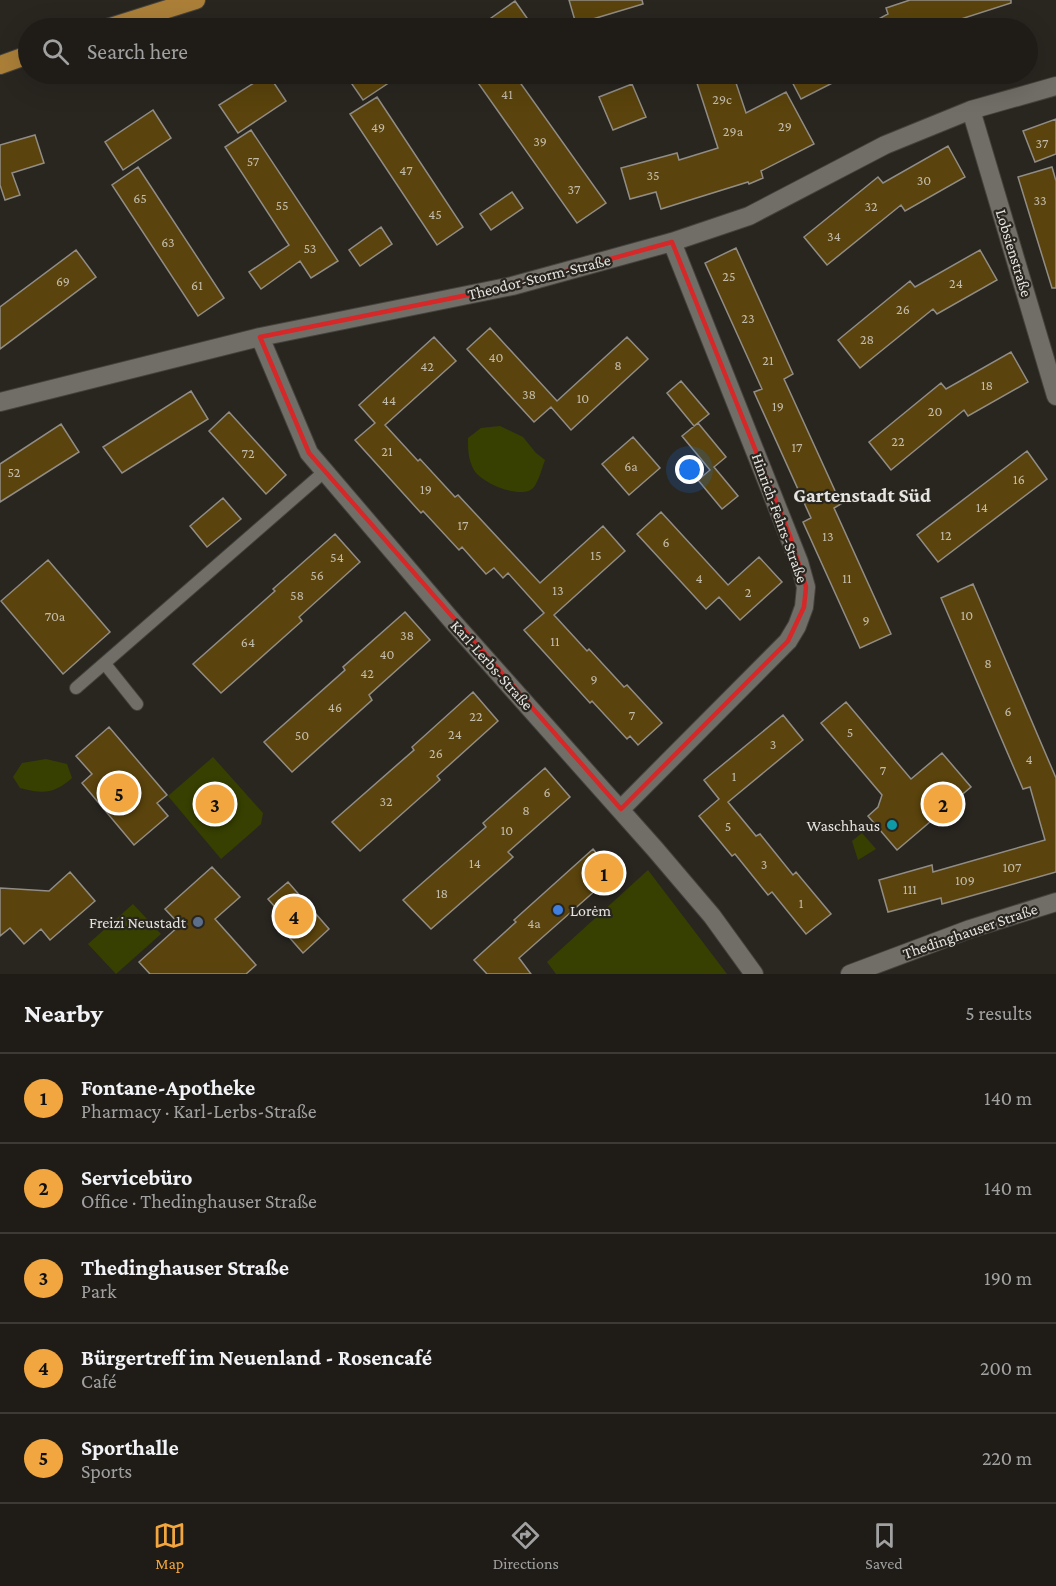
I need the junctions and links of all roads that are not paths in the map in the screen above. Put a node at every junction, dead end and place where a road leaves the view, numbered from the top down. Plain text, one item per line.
1 (196, 0) edge
2 (139, 18) edge
3 (18, 59) edge
4 (0, 65) edge
5 (1056, 86) edge
6 (971, 110) junction
7 (672, 242) junction
8 (260, 337) junction
9 (1056, 396) edge
10 (0, 402) edge
11 (324, 472) junction
12 (105, 664) junction
13 (76, 688) dead end
14 (137, 704) dead end
15 (621, 809) junction
16 (1056, 902) edge
17 (754, 974) edge
18 (850, 974) edge

1 - 2 main road
3 - 4 main road
5 - 6 street, Theodor-Storm-Straße
6 - 7 street, Theodor-Storm-Straße
6 - 9 street, Lobsienstraße
7 - 8 street, Theodor-Storm-Straße
7 - 15 street, Hinrich-Fehrs-Straße
8 - 10 street, Theodor-Storm-Straße
8 - 11 street, Karl-Lerbs-Straße
11 - 12 lane
11 - 15 street, Karl-Lerbs-Straße
12 - 13 lane
12 - 14 lane
15 - 17 street, Karl-Lerbs-Straße
16 - 18 street, Thedinghauser Straße

